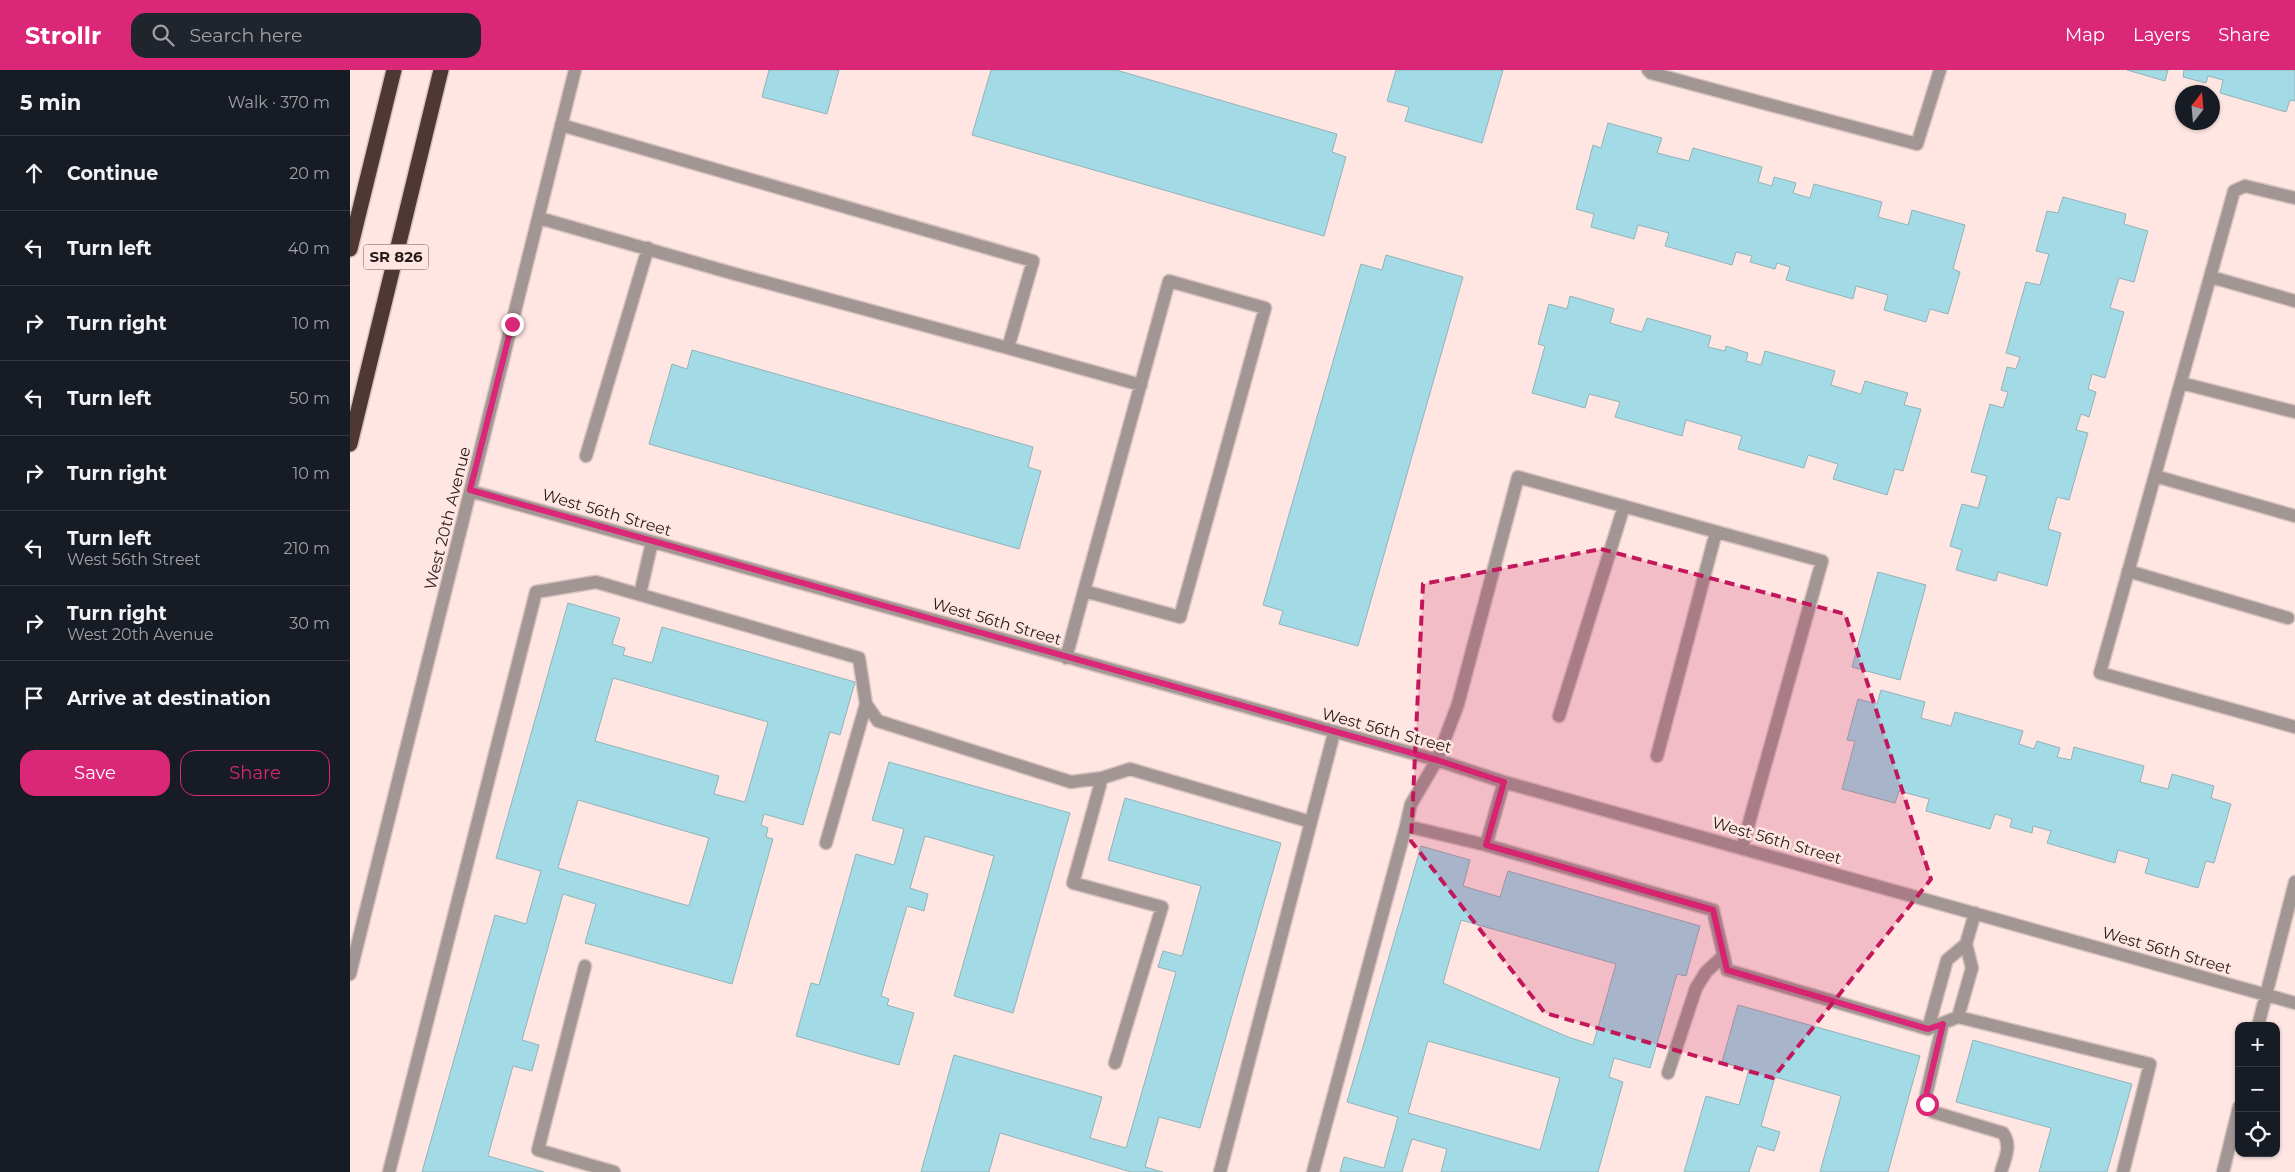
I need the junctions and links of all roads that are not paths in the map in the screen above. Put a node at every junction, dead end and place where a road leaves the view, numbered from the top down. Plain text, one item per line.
1 (394, 70) edge
2 (441, 70) edge
3 (575, 70) edge
4 (1648, 70) edge
5 (1940, 70) edge
6 (562, 125) junction
7 (2295, 198) edge
8 (539, 218) junction
9 (648, 248) junction
10 (350, 249) edge
11 (2211, 277) junction
12 (2295, 301) edge
13 (1008, 348) junction
14 (1141, 384) junction
15 (2181, 384) junction
16 (2295, 412) edge
17 (350, 444) edge
18 (586, 456) dead end
19 (2155, 476) junction
20 (470, 490) junction
21 (1624, 506) junction
22 (2295, 516) edge
23 (1716, 532) junction
24 (652, 542) junction
25 (2128, 571) junction
26 (1084, 591) junction
27 (640, 594) junction
28 (2288, 618) dead end
29 (1066, 658) junction
30 (866, 704) junction
31 (1559, 716) dead end
32 (2295, 727) edge
33 (1334, 733) junction
34 (1657, 756) dead end
35 (1437, 760) junction
36 (1102, 778) junction
37 (1504, 782) junction
38 (1311, 822) junction
39 (1406, 826) junction
40 (826, 843) dead end
41 (1486, 845) junction
42 (1742, 848) junction
43 (2295, 882) edge
44 (1975, 913) junction
45 (1966, 944) junction
46 (1723, 956) junction
47 (585, 966) dead end
48 (350, 974) edge
49 (2266, 994) junction
50 (2295, 1003) edge
51 (1958, 1017) junction
52 (2259, 1022) edge
53 (1943, 1024) junction
54 (1928, 1029) junction
55 (1115, 1063) dead end
56 (1668, 1073) dead end
57 (2238, 1112) edge
58 (389, 1172) edge
59 (614, 1172) edge
60 (1220, 1172) edge
61 (1313, 1172) edge
62 (2001, 1172) edge
63 (2123, 1172) edge
64 (2223, 1172) edge

1 - 10 highway
2 - 17 highway, SR 826
3 - 6 street, West 20th Avenue
4 - 5 street
6 - 8 street, West 20th Avenue
6 - 13 street
7 - 11 street
8 - 9 street
8 - 20 street, West 20th Avenue
9 - 13 street
9 - 18 street
11 - 12 street
11 - 15 street
13 - 14 street
14 - 26 street
14 - 26 street
15 - 16 street
15 - 19 street
19 - 22 street
19 - 25 street
20 - 24 street, West 56th Street
20 - 48 street, West 20th Avenue
21 - 23 street
21 - 31 street
21 - 35 street
23 - 34 street
23 - 42 street
24 - 27 street
24 - 29 street, West 56th Street
25 - 28 street
25 - 32 street
26 - 29 street
27 - 30 street
27 - 58 street
29 - 33 street, West 56th Street
30 - 36 street
30 - 40 street
33 - 35 street, West 56th Street
33 - 38 street
35 - 37 street, West 56th Street
35 - 39 street
36 - 38 street
36 - 55 street
37 - 41 street
37 - 42 street, West 56th Street
38 - 60 street
39 - 41 street
39 - 61 street
41 - 46 street
42 - 44 street, West 56th Street
43 - 49 street
44 - 45 street
44 - 49 street, West 56th Street
45 - 51 street
45 - 54 street
46 - 54 street
46 - 56 street
47 - 59 street
49 - 50 street, West 56th Street
49 - 52 street
51 - 53 street
51 - 63 street
53 - 54 street
53 - 62 street
57 - 64 street

